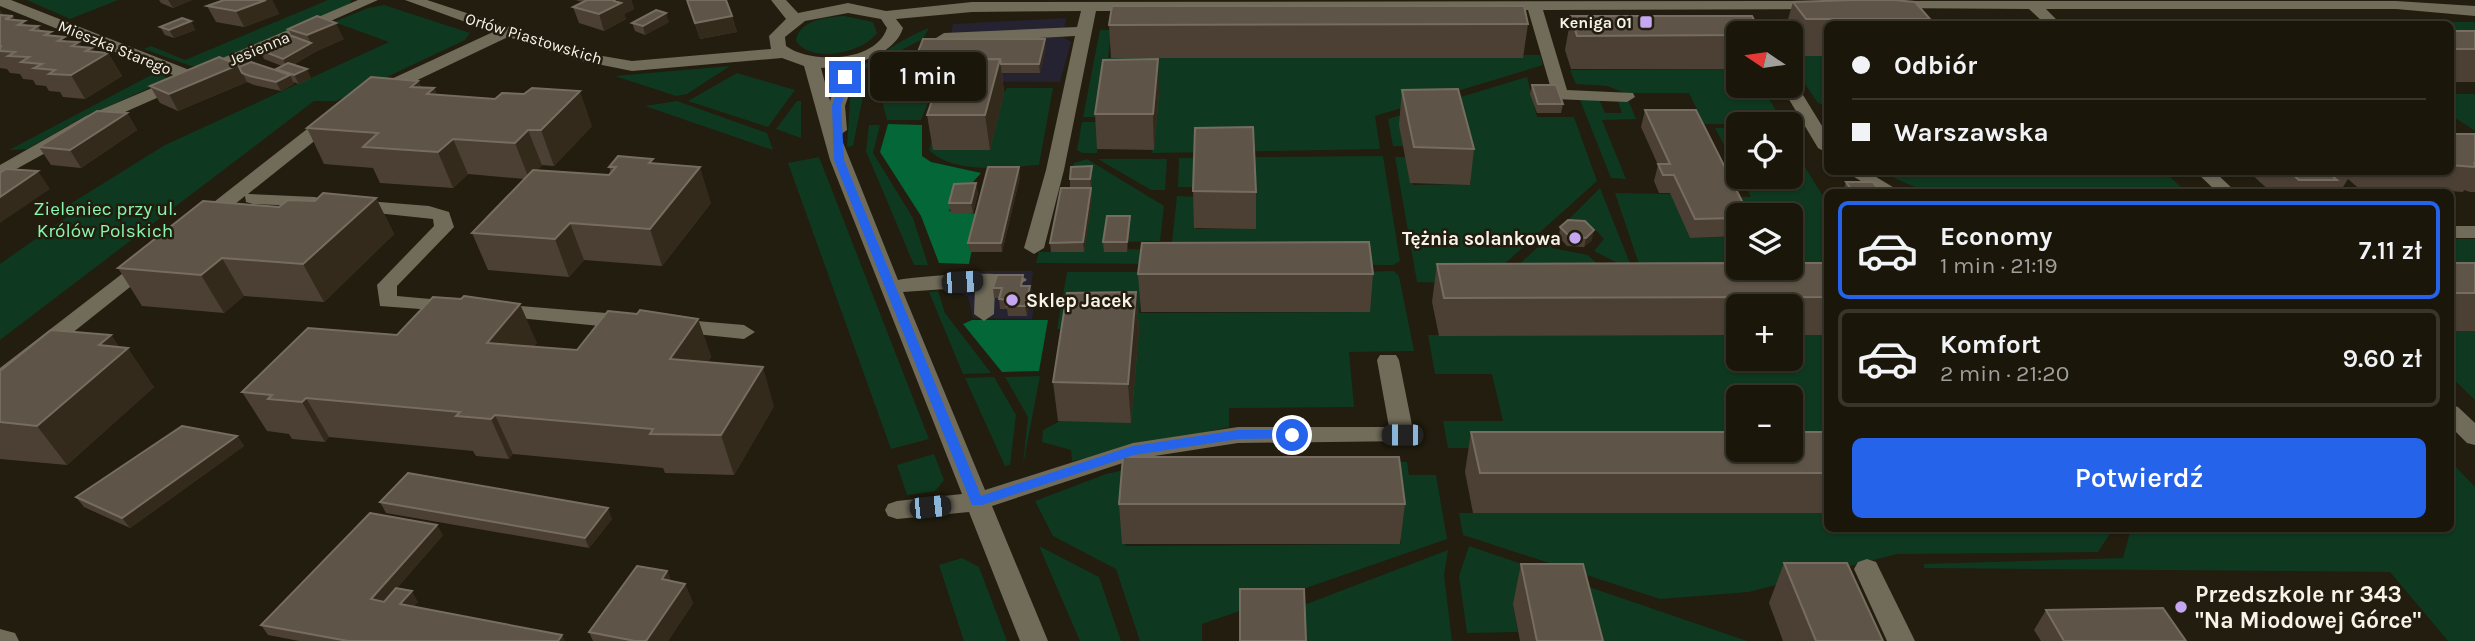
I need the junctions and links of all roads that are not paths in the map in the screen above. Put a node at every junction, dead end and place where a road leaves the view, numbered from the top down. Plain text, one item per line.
1 (370, 0) edge
2 (412, 0) edge
3 (778, 0) edge
4 (811, 0) edge
5 (2442, 0) edge
6 (0, 1) edge
7 (2029, 2) edge
8 (1137, 3) edge
9 (1791, 3) edge
10 (1842, 5) edge
11 (1869, 5) edge
12 (2396, 5) junction
13 (1534, 6) junction
14 (1089, 7) junction
15 (1004, 8) junction
16 (832, 9) junction
17 (2475, 11) edge
18 (886, 16) junction
19 (795, 20) junction
20 (2050, 21) edge
21 (507, 31) junction
22 (1083, 31) junction
23 (893, 35) junction
24 (776, 36) junction
25 (944, 38) edge
26 (783, 53) junction
27 (853, 59) junction
28 (616, 62) junction
29 (811, 62) junction
30 (192, 77) junction
31 (1627, 97) dead end
32 (1796, 98) edge
33 (1824, 143) edge
34 (839, 160) junction
35 (0, 173) edge
36 (1861, 175) edge
37 (2209, 175) edge
38 (1886, 189) edge
39 (2224, 189) edge
40 (253, 198) dead end
41 (193, 228) edge
42 (2454, 232) edge
43 (2475, 232) edge
44 (1034, 248) dead end
45 (162, 252) edge
46 (985, 280) junction
47 (1017, 280) edge
48 (890, 289) junction
49 (984, 314) dead end
50 (744, 332) dead end
51 (1388, 360) dead end
52 (0, 379) edge
53 (2454, 416) edge
54 (2475, 437) edge
55 (977, 502) junction
56 (897, 510) dead end
57 (1867, 569) dead end
58 (0, 640) edge
59 (5, 641) edge
60 (1034, 641) edge
61 (1901, 641) edge

1 - 30 street, Jesienna
2 - 21 street, Orłów Piastowskich
3 - 19 street
4 - 16 street
5 - 12 street
6 - 30 street, Mieszka Starego
7 - 11 street
7 - 12 street
7 - 20 street
8 - 13 street
8 - 14 street
9 - 10 street
9 - 13 street
12 - 17 street
13 - 31 street
14 - 15 street
14 - 22 street
15 - 18 street
15 - 23 street
16 - 18 street
16 - 19 street
18 - 23 street
19 - 24 street
21 - 28 street, Orłów Piastowskich
21 - 41 street
22 - 25 street
22 - 44 street
23 - 27 street
24 - 26 street
24 - 28 street, Orłów Piastowskich
26 - 28 street, Orłów Piastowskich
26 - 29 street
27 - 29 street
27 - 34 street
29 - 34 street
30 - 35 street, Jesienna
32 - 33 street
34 - 48 street
36 - 38 street
37 - 39 street
40 - 50 street
42 - 43 street
45 - 52 street
46 - 47 street
46 - 48 street
46 - 49 street
48 - 55 street
51 - 55 street
53 - 54 street
55 - 56 street
55 - 60 street
57 - 61 street
58 - 59 street

